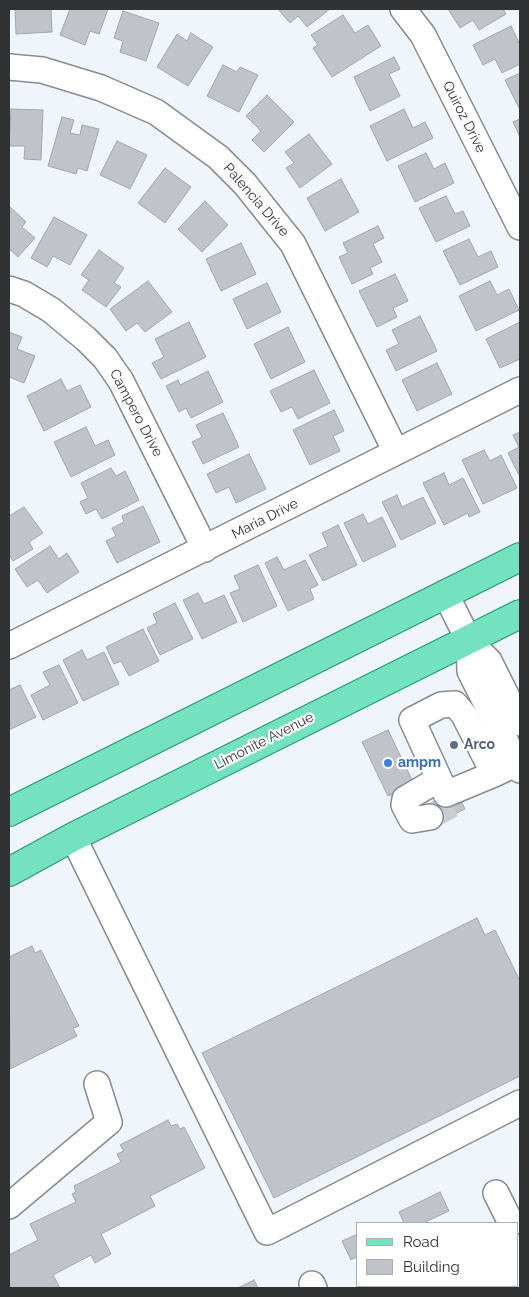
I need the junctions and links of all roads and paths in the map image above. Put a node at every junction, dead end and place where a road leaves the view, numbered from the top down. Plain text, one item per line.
1 (403, 9) edge
2 (9, 67) edge
3 (520, 227) edge
4 (9, 289) edge
5 (520, 390) edge
6 (396, 452) junction
7 (205, 549) junction
8 (520, 557) edge
9 (445, 593) junction
10 (520, 614) edge
11 (11, 641) edge
12 (469, 641) junction
13 (487, 705) junction
14 (464, 715) junction
15 (520, 723) edge
16 (519, 766) edge
17 (489, 776) junction
18 (439, 779) junction
19 (461, 800) tunnel mouth
20 (9, 812) edge
21 (430, 817) tunnel mouth
22 (73, 837) junction
23 (9, 872) edge
24 (97, 1084) dead end
25 (520, 1103) edge
26 (496, 1192) dead end
27 (9, 1206) edge
28 (511, 1222) edge

1 - 3 street, Quiroz Drive
2 - 6 street, Palencia Drive
4 - 7 street, Campero Drive
5 - 6 street, Maria Drive
6 - 7 street, Maria Drive
7 - 11 street, Maria Drive
8 - 9 main road
9 - 12 street
9 - 20 main road
10 - 12 main road, Limonite Avenue
12 - 13 street
12 - 15 street
12 - 22 main road, Limonite Avenue
13 - 14 street
13 - 16 street
14 - 17 street
14 - 18 street
16 - 17 street
17 - 18 street
17 - 19 street
18 - 21 street
22 - 23 main road, Limonite Avenue
22 - 25 street
24 - 27 street
26 - 28 street

